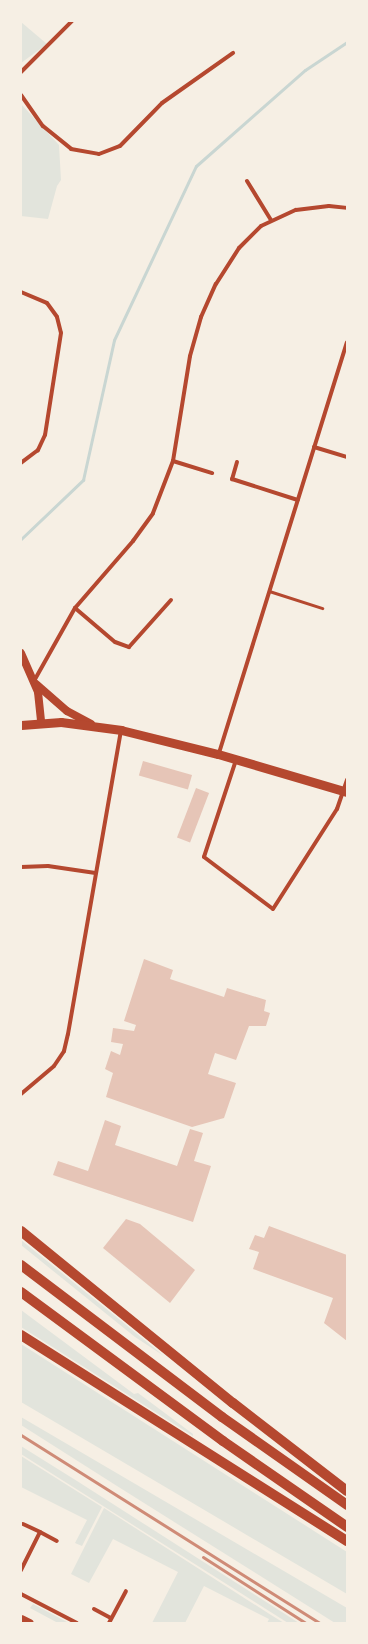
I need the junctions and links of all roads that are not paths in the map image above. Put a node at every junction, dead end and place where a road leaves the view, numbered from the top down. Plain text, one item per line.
1 (72, 21) edge
2 (233, 53) dead end
3 (21, 72) edge
4 (21, 95) edge
5 (247, 181) dead end
6 (347, 208) edge
7 (271, 220) junction
8 (21, 292) edge
9 (347, 343) edge
10 (314, 447) junction
11 (347, 457) edge
12 (173, 461) junction
13 (237, 462) dead end
14 (21, 463) edge
15 (212, 473) dead end
16 (298, 500) junction
17 (269, 591) junction
18 (171, 600) dead end
19 (75, 608) junction
20 (322, 608) dead end
21 (21, 653) edge
22 (35, 682) junction
23 (41, 722) junction
24 (21, 725) edge
25 (92, 725) junction
26 (121, 730) junction
27 (218, 754) junction
28 (236, 759) junction
29 (347, 780) edge
30 (345, 791) edge
31 (21, 867) edge
32 (95, 873) junction
33 (21, 1094) edge
34 (21, 1231) edge
35 (21, 1265) edge
36 (21, 1292) edge
37 (21, 1335) edge
38 (347, 1491) edge
39 (347, 1505) edge
40 (23, 1524) dead end
41 (347, 1527) edge
42 (40, 1532) junction
43 (57, 1541) dead end
44 (347, 1541) edge
45 (21, 1570) edge
46 (126, 1591) dead end
47 (21, 1594) edge
48 (94, 1609) dead end
49 (112, 1618) junction
50 (77, 1623) edge
51 (109, 1623) edge

1 - 3 street
2 - 4 street
5 - 7 street
6 - 7 street
7 - 12 street
8 - 14 street
9 - 10 street
10 - 11 street
10 - 16 street
12 - 15 street
12 - 19 street
13 - 16 street
16 - 17 street
17 - 20 lane
17 - 27 street
18 - 19 street
19 - 22 street
21 - 22 main road
22 - 23 main road
22 - 25 main road
23 - 24 main road
23 - 25 main road
25 - 26 main road
26 - 27 main road
26 - 32 street
27 - 28 main road
28 - 30 main road
28 - 30 street
29 - 30 street
31 - 32 street
32 - 33 street
34 - 38 highway
35 - 39 highway
36 - 41 highway
37 - 44 highway
40 - 42 street
42 - 43 street
42 - 45 street
46 - 49 street
47 - 50 street
48 - 49 street
49 - 51 street

